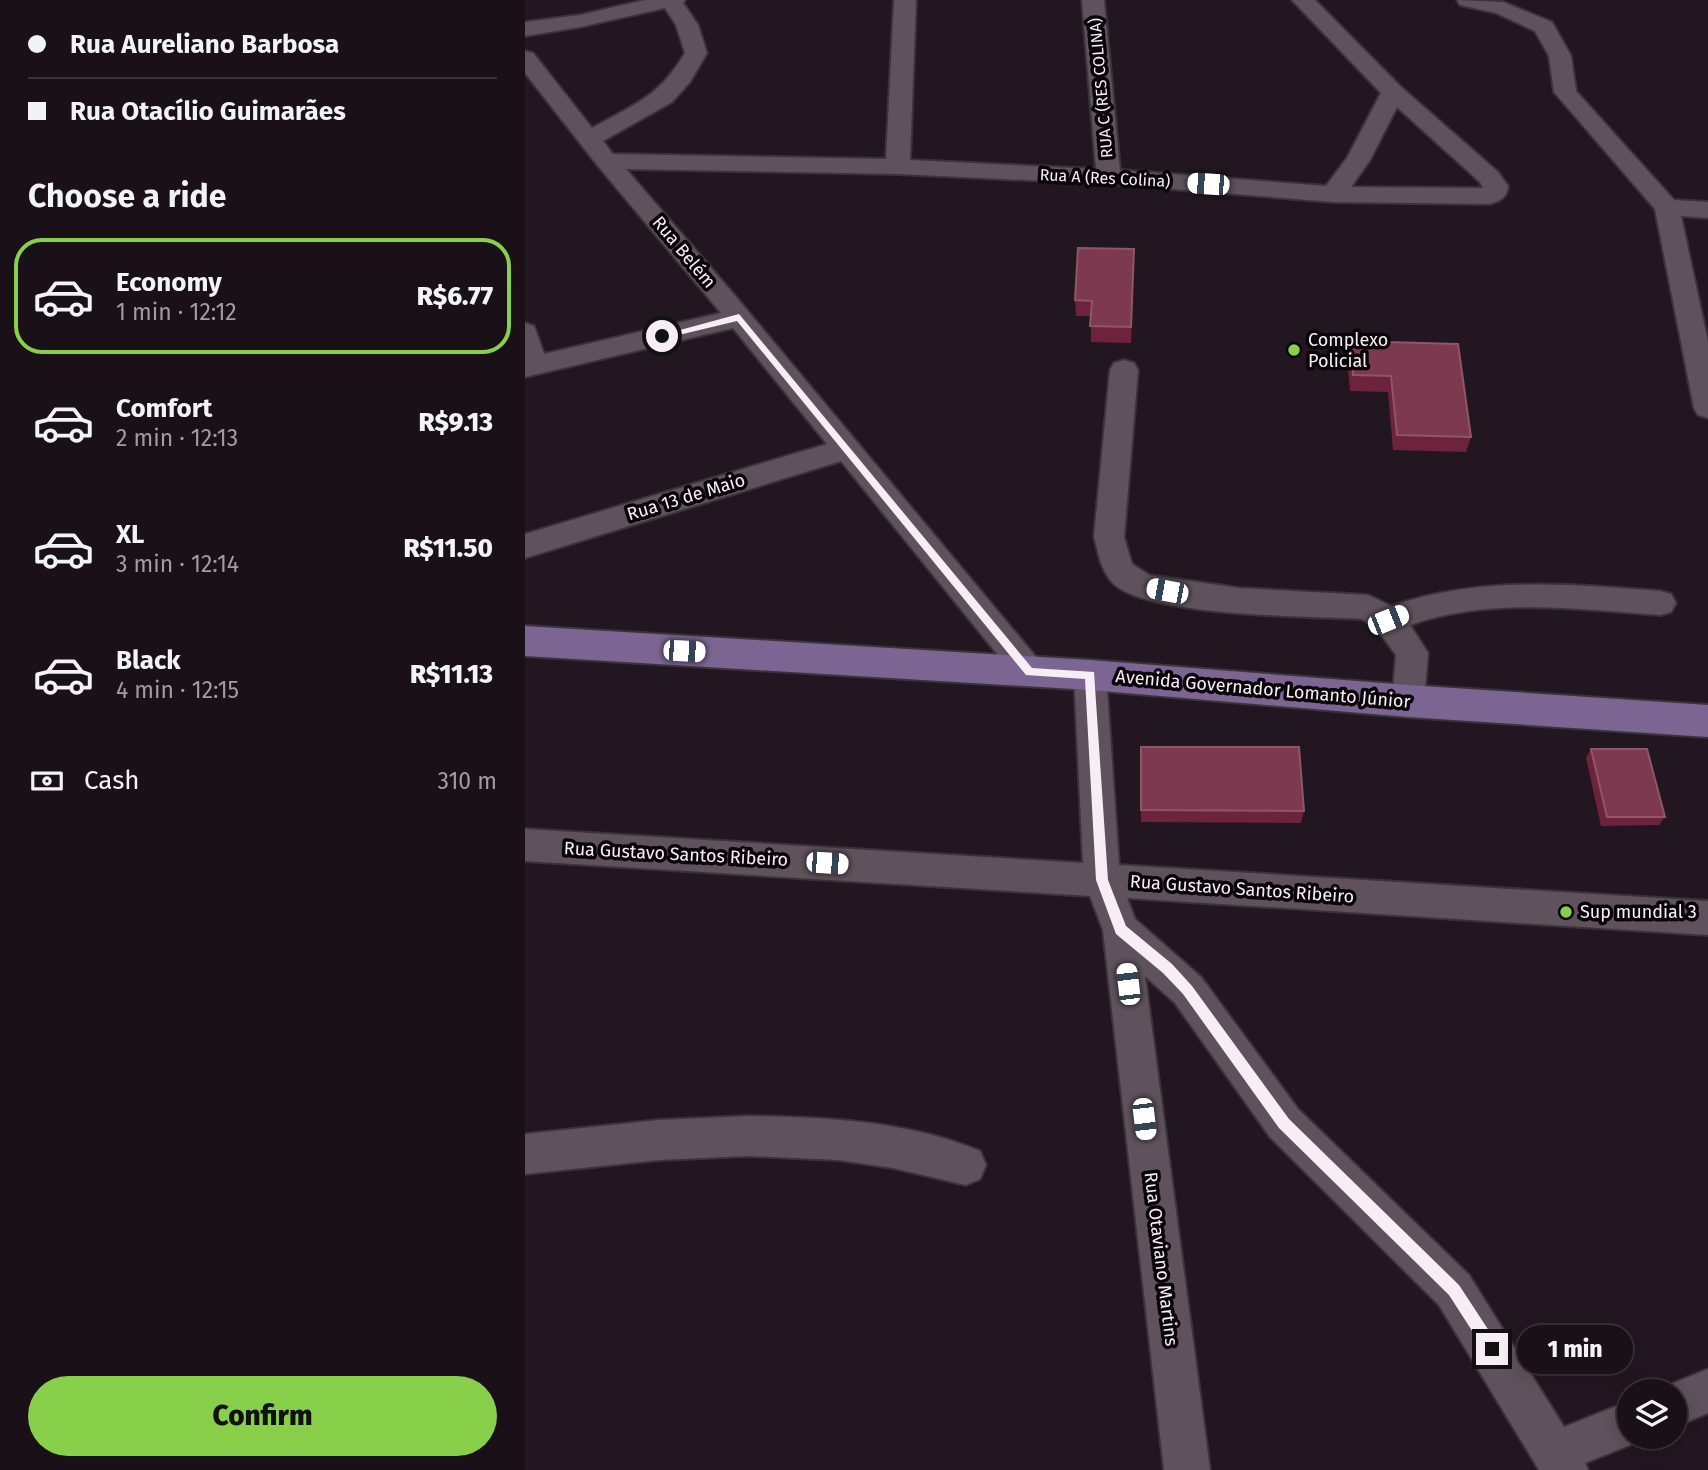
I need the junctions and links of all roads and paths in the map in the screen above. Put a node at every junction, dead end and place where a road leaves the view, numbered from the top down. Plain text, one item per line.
1 (673, 0) edge
2 (905, 0) edge
3 (1093, 0) edge
4 (1303, 0) edge
5 (1468, 0) edge
6 (1533, 0) edge
7 (1544, 27) junction
8 (525, 29) edge
9 (531, 74) edge
10 (1393, 92) junction
11 (589, 139) junction
12 (606, 161) junction
13 (898, 167) junction
14 (1109, 177) junction
15 (1333, 194) junction
16 (1667, 207) junction
17 (1708, 210) edge
18 (739, 317) junction
19 (525, 332) edge
20 (529, 367) edge
21 (1124, 370) dead end
22 (1708, 408) edge
23 (847, 449) junction
24 (525, 546) edge
25 (1660, 603) dead end
26 (1388, 620) junction
27 (525, 641) edge
28 (1030, 672) junction
29 (1090, 675) junction
30 (1408, 701) junction
31 (1708, 721) edge
32 (525, 845) edge
33 (1102, 880) junction
34 (1708, 918) edge
35 (1121, 930) junction
36 (525, 1154) edge
37 (966, 1165) dead end
38 (1708, 1391) edge
39 (1687, 1400) edge
40 (1617, 1430) edge
41 (1561, 1462) edge
42 (1187, 1470) edge

1 - 8 street
1 - 11 street
2 - 13 street
3 - 14 street, RUA C (RES COLINA)
4 - 10 street, Rua A (Res Colina)
5 - 7 street
6 - 7 street
7 - 16 street
9 - 11 street, Rua Belém
10 - 15 street
10 - 15 street, Rua A (Res Colina)
11 - 12 street, Rua Belém
12 - 13 street, Rua A (Res Colina)
12 - 18 street, Rua Belém
13 - 14 street, Rua A (Res Colina)
14 - 15 street, Rua A (Res Colina)
16 - 17 street
16 - 22 street
18 - 20 street
18 - 23 street, Rua Belém
19 - 20 street
21 - 26 street
23 - 24 street, Rua 13 de Maio
23 - 28 street, Rua Belém
25 - 26 street
26 - 30 street
27 - 28 main road, Avenida Governador Lomanto Júnior
28 - 29 main road, Avenida Governador Lomanto Júnior
29 - 30 main road, Avenida Governador Lomanto Júnior
29 - 33 street, Rua Otaviano Martins
30 - 31 main road, Avenida Governador Lomanto Júnior
32 - 33 street, Rua Gustavo Santos Ribeiro
33 - 34 street, Rua Gustavo Santos Ribeiro
33 - 35 street, Rua Otaviano Martins
35 - 41 street
35 - 42 street, Rua Otaviano Martins
36 - 37 street
38 - 39 street
40 - 41 street

